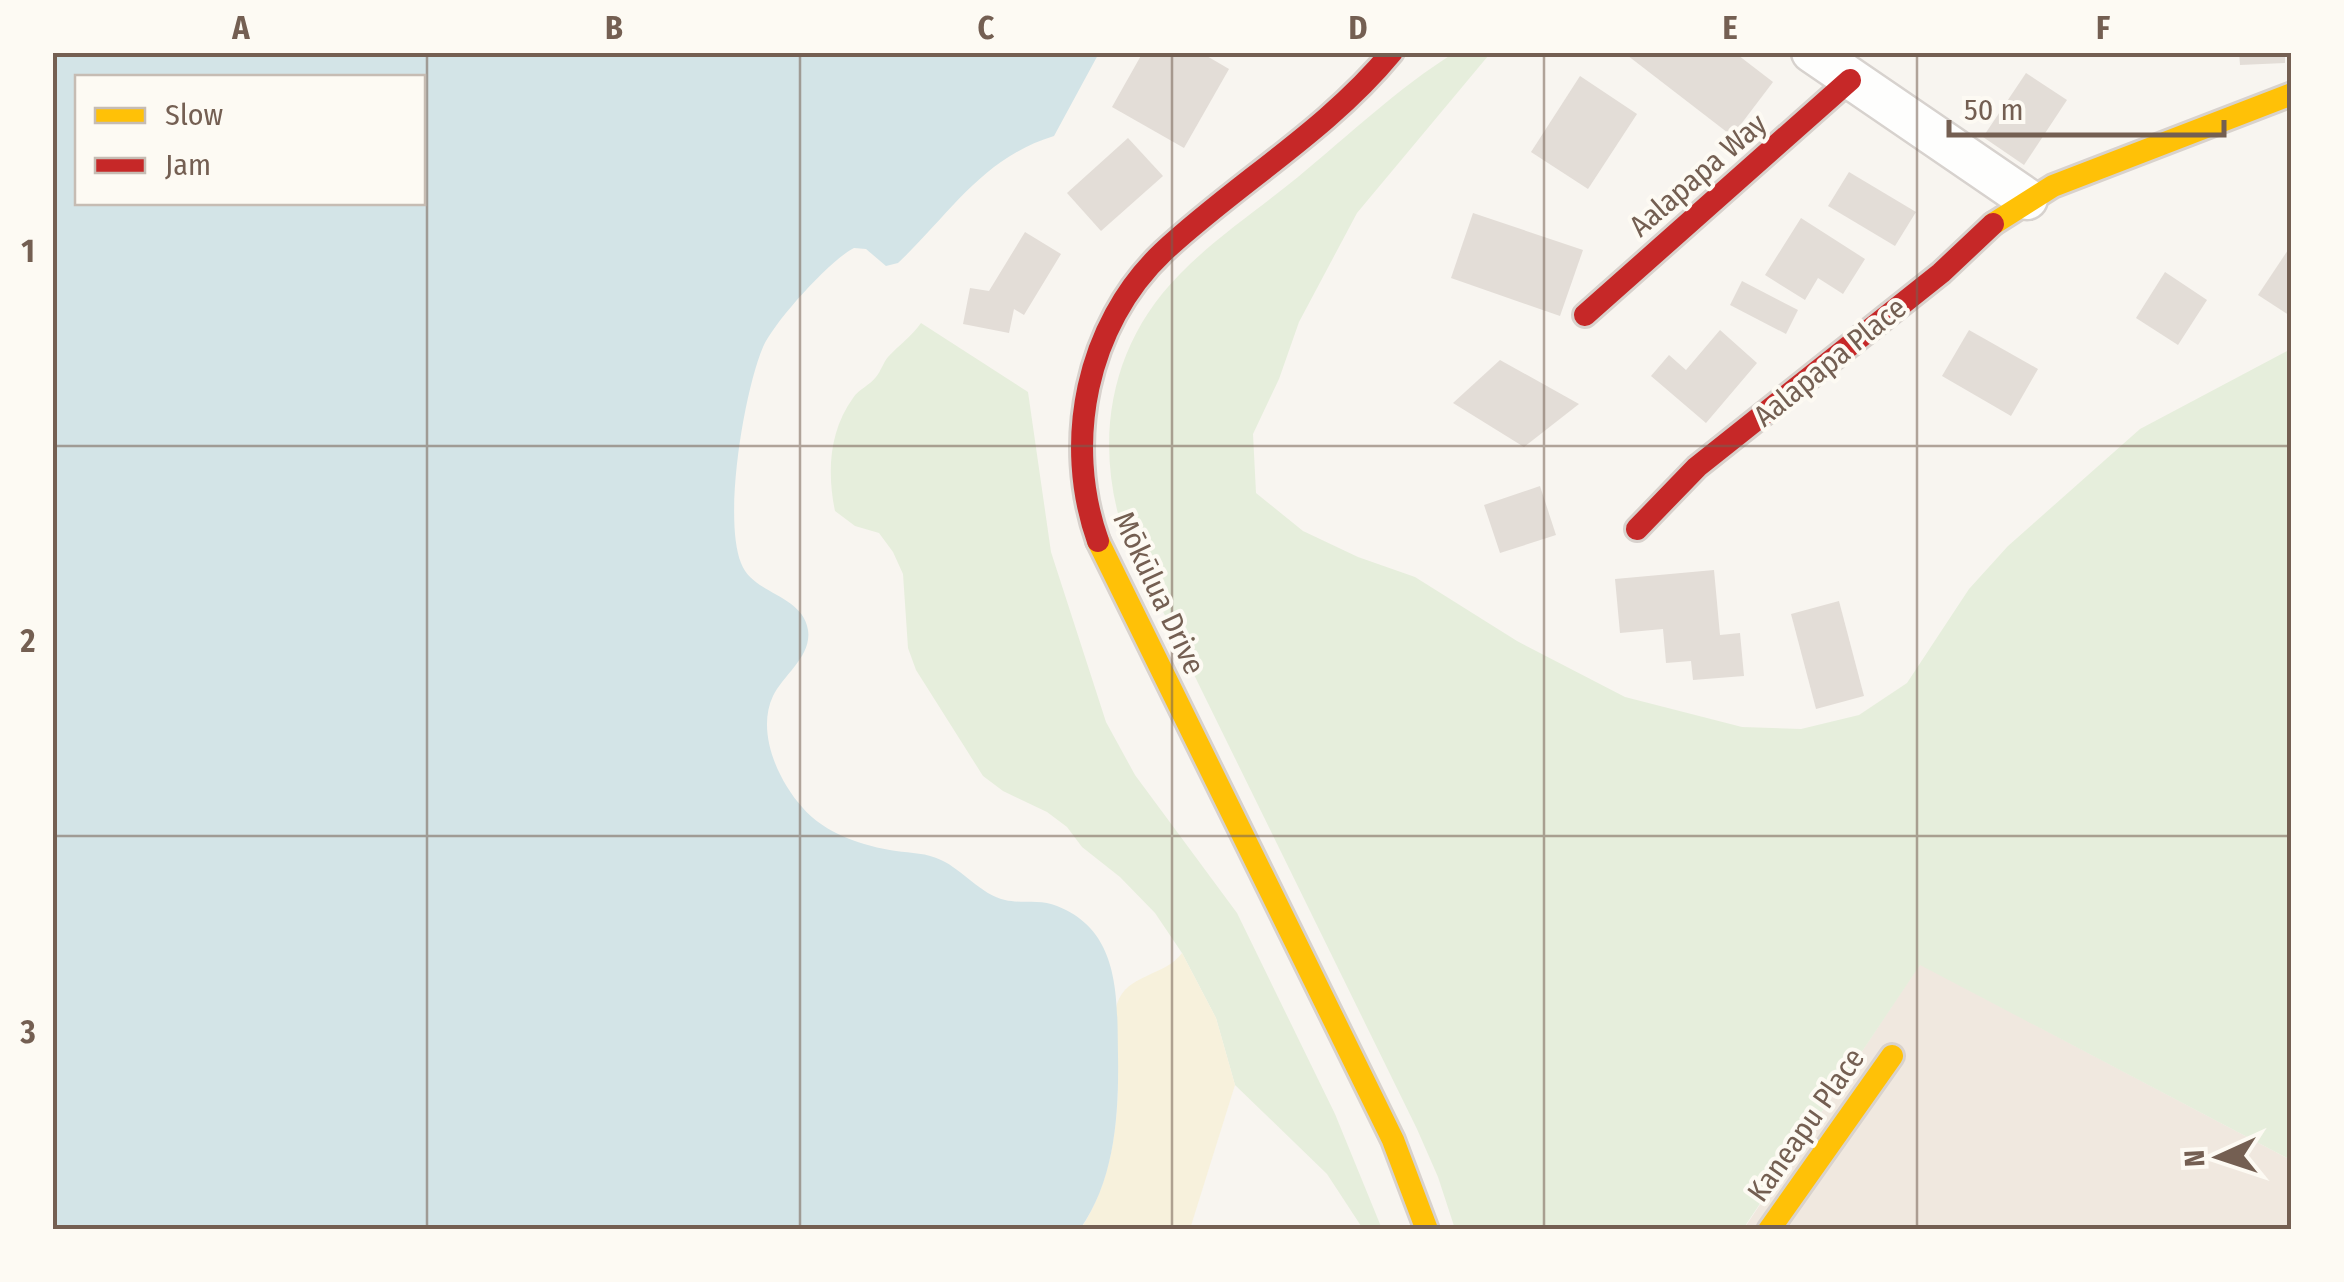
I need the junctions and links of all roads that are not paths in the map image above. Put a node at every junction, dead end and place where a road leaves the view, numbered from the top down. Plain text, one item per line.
1 (1392, 52) edge
2 (1422, 52) edge
3 (1812, 52) edge
4 (1850, 80) junction
5 (1360, 90) junction
6 (2292, 94) edge
7 (2027, 199) junction
8 (1585, 315) dead end
9 (1637, 528) dead end
10 (1892, 1056) dead end
11 (1426, 1230) edge
12 (1770, 1230) edge

1 - 5 street, Mōkūlua Drive
2 - 5 street
3 - 4 street
4 - 7 street
4 - 8 street, Aalapapa Way
5 - 11 street, Mōkūlua Drive
6 - 7 street, Aalapapa Place
7 - 9 street, Aalapapa Place
10 - 12 street, Kaneapu Place

